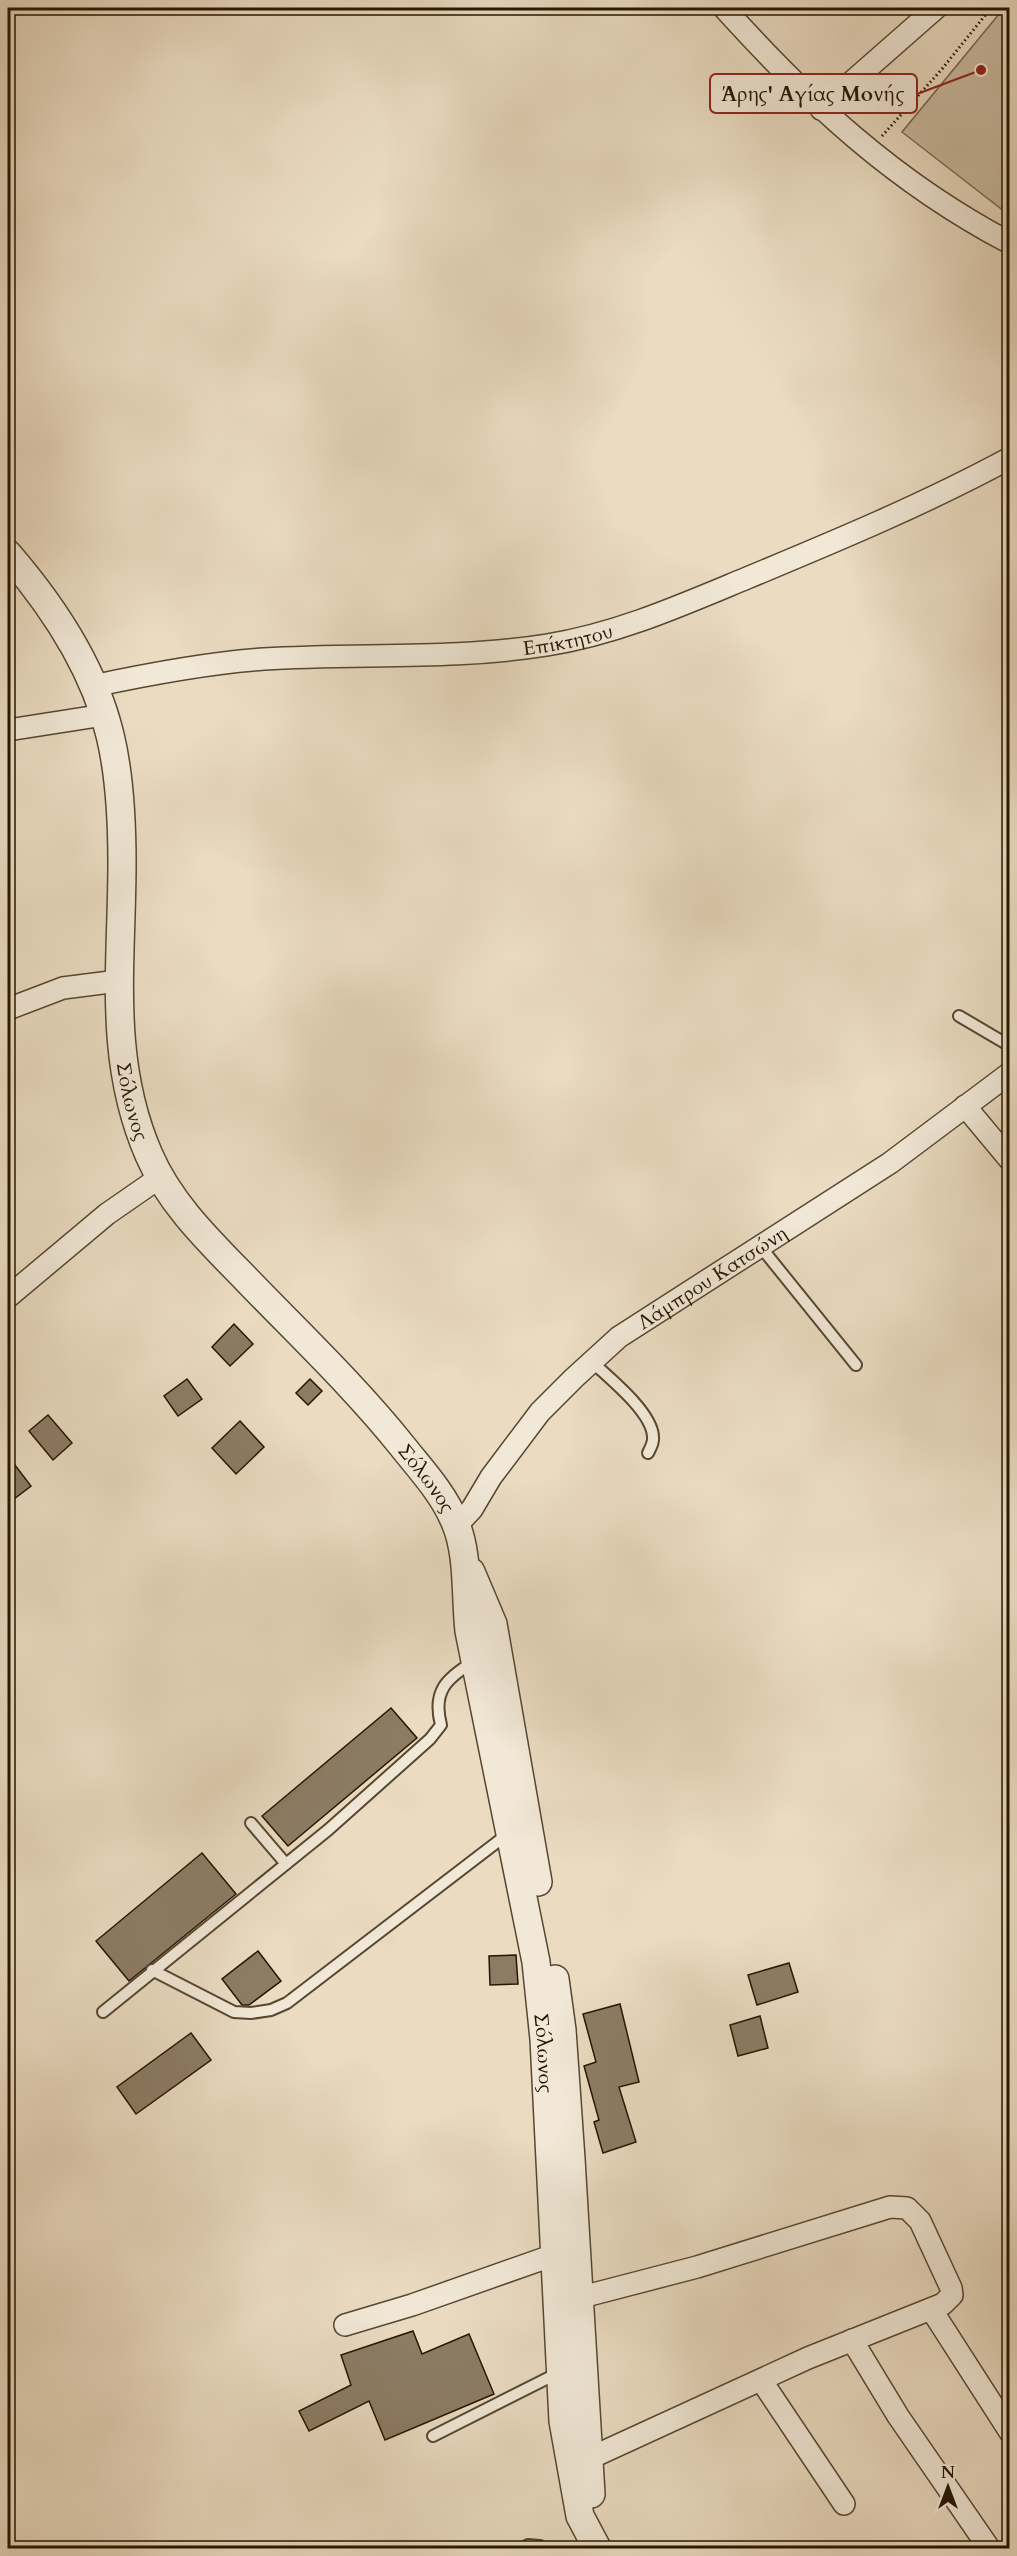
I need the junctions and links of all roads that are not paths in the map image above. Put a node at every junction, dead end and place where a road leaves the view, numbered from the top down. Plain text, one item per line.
1 (724, 8) edge
2 (936, 8) edge
3 (821, 109) junction
4 (1010, 243) edge
5 (1010, 458) edge
6 (8, 554) edge
7 (93, 686) junction
8 (104, 715) junction
9 (8, 730) edge
10 (118, 981) junction
11 (8, 1009) edge
12 (959, 1016) dead end
13 (1010, 1046) edge
14 (1010, 1072) edge
15 (965, 1106) junction
16 (1010, 1160) edge
17 (159, 1178) junction
18 (760, 1246) junction
19 (8, 1297) edge
20 (591, 1361) junction
21 (856, 1365) dead end
22 (648, 1453) dead end
23 (457, 1525) junction
24 (465, 1560) junction
25 (476, 1660) junction
26 (251, 1823) dead end
27 (510, 1833) junction
28 (286, 1864) junction
29 (152, 1970) junction
30 (103, 2012) dead end
31 (554, 2254) junction
32 (578, 2298) junction
33 (931, 2309) junction
34 (345, 2325) dead end
35 (878, 2330) junction
36 (852, 2340) junction
37 (868, 2365) junction
38 (560, 2372) junction
39 (761, 2380) junction
40 (1010, 2432) edge
41 (433, 2436) dead end
42 (588, 2459) junction
43 (844, 2504) dead end
44 (523, 2548) edge
45 (543, 2548) edge
46 (597, 2548) edge
47 (989, 2548) edge

1 - 3 street
2 - 3 street
3 - 4 street
5 - 7 street, Επίκτητου
6 - 7 street, Σόλωνος
7 - 8 street, Σόλωνος
8 - 9 street
8 - 10 street, Σόλωνος
10 - 11 street
10 - 17 street, Σόλωνος
12 - 13 lane
14 - 15 street, Λάμπρου Κατσώνη
15 - 16 street
15 - 18 street, Λάμπρου Κατσώνη
17 - 19 street
17 - 23 street, Σόλωνος
18 - 20 street, Λάμπρου Κατσώνη
18 - 21 lane
20 - 22 lane
20 - 23 street, Λάμπρου Κατσώνη
23 - 24 street, Σόλωνος
24 - 25 street, Σόλωνος
24 - 32 street, Σόλωνος
25 - 27 street, Σόλωνος
25 - 28 lane
26 - 28 lane
27 - 29 lane
27 - 31 street, Σόλωνος
28 - 29 lane
29 - 30 lane
31 - 34 street
31 - 38 street, Σόλωνος
32 - 33 street
32 - 42 street, Σόλωνος
33 - 35 street
33 - 40 street
35 - 36 street
35 - 37 street
36 - 37 street
36 - 39 street
37 - 47 street
38 - 41 lane
38 - 46 street, Σόλωνος
39 - 42 street
39 - 43 street
42 - 46 street, Σόλωνος
44 - 45 lane

